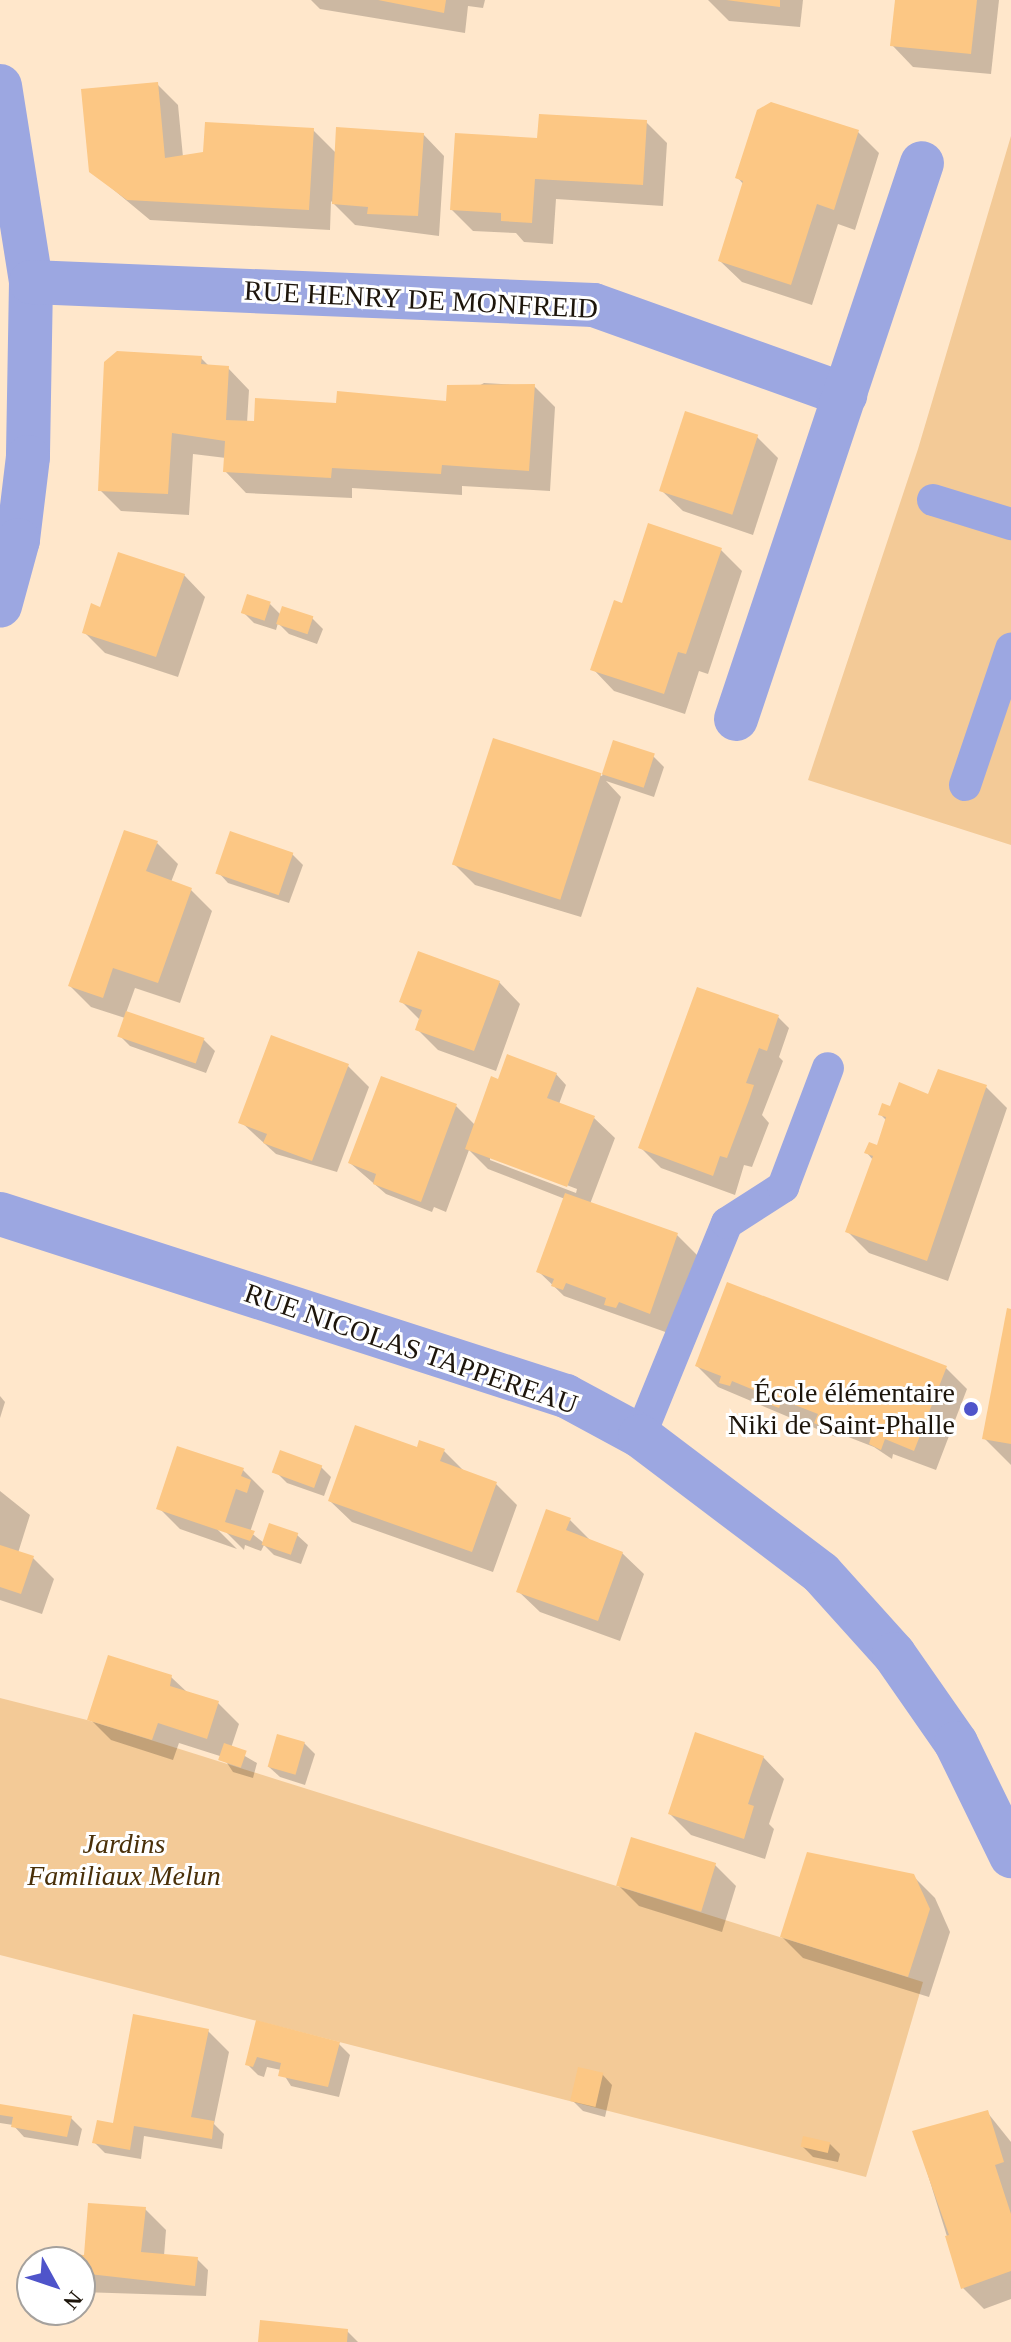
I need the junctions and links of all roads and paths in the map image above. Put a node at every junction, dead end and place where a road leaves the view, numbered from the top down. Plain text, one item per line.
1 (0, 86) edge
2 (922, 163) dead end
3 (31, 282) junction
4 (845, 395) junction
5 (933, 500) dead end
6 (1011, 524) edge
7 (0, 606) edge
8 (1011, 649) edge
9 (736, 719) dead end
10 (965, 785) dead end
11 (828, 1068) dead end
12 (0, 1214) edge
13 (640, 1436) junction
14 (1011, 1856) edge

1 - 3 street
2 - 4 street
3 - 4 street, RUE HENRY DE MONFREID
3 - 7 street
4 - 9 street
5 - 6 lane
8 - 10 lane
11 - 13 lane
12 - 13 street, RUE NICOLAS TAPPEREAU
13 - 14 street, RUE NICOLAS TAPPEREAU

